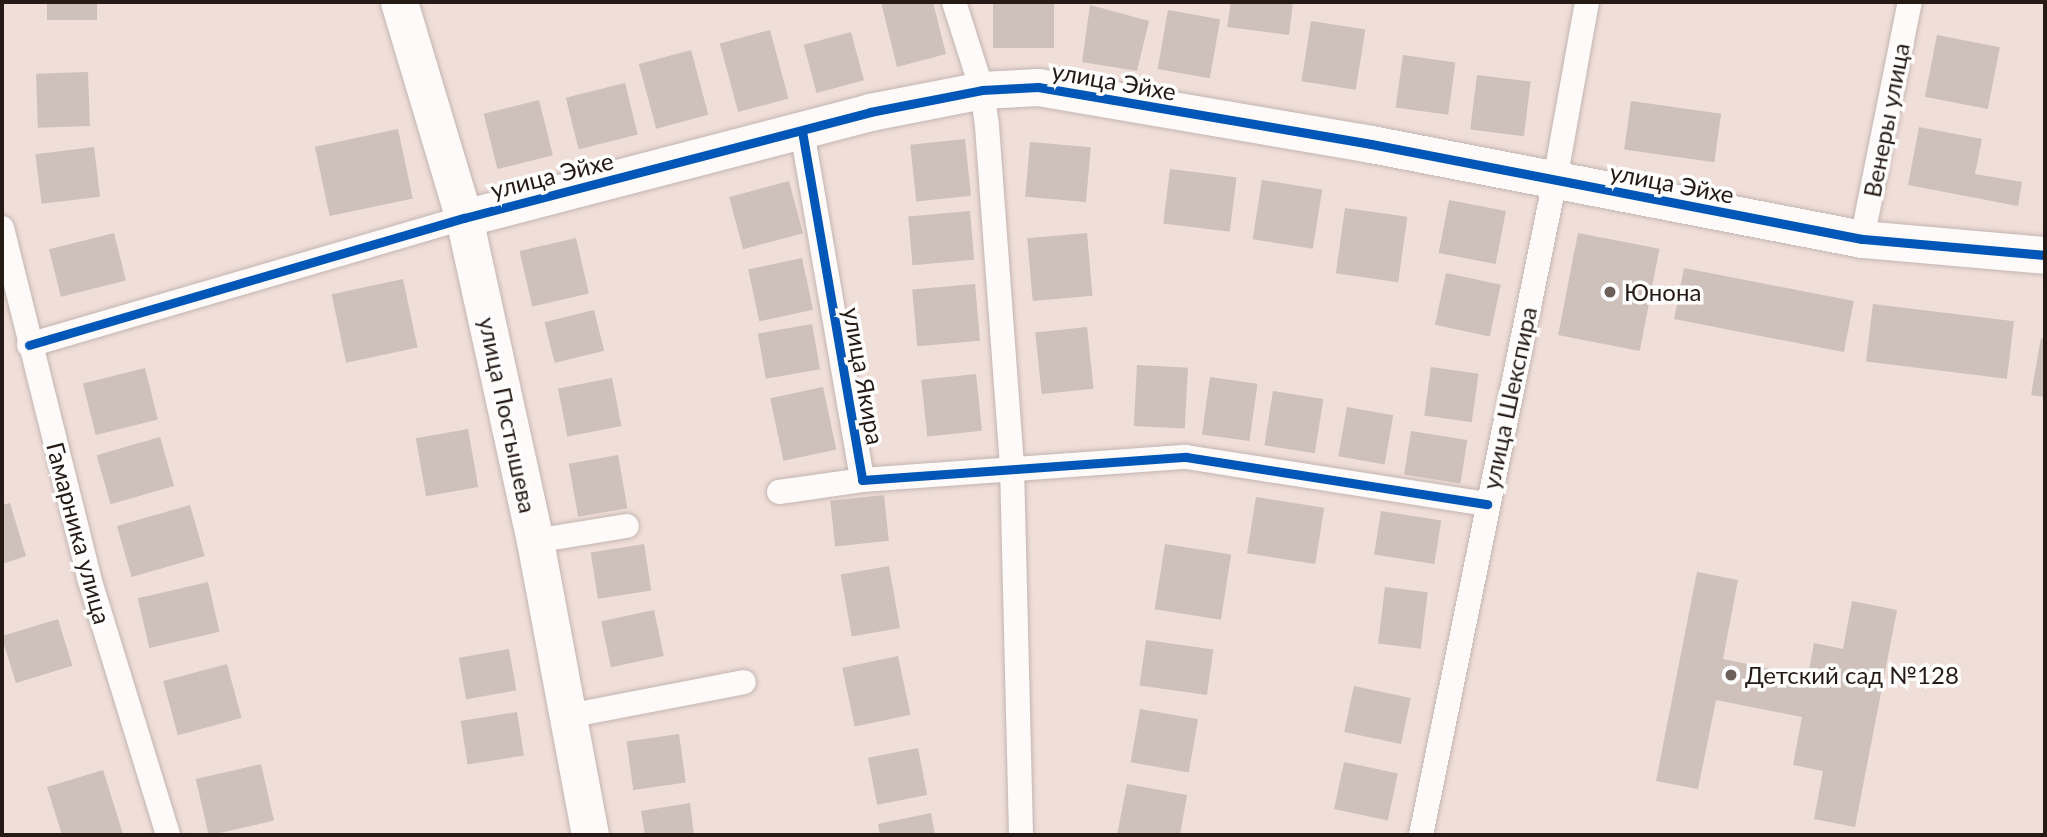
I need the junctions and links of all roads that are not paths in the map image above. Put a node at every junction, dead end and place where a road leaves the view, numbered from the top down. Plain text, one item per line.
1 (399, 2) edge
2 (954, 2) edge
3 (1587, 2) edge
4 (1910, 2) edge
5 (982, 90) junction
6 (802, 131) junction
7 (1555, 180) junction
8 (464, 218) junction
9 (2, 228) edge
10 (1862, 239) junction
11 (2045, 255) edge
12 (29, 345) junction
13 (1012, 466) junction
14 (862, 480) junction
15 (779, 492) dead end
16 (1487, 504) junction
17 (627, 526) dead end
18 (535, 541) junction
19 (744, 682) dead end
20 (568, 716) junction
21 (168, 835) edge
22 (590, 835) edge
23 (1021, 835) edge
24 (1422, 835) edge

1 - 8 street, улица Постышева
2 - 5 street
3 - 7 street, улица Шекспира
4 - 10 street, Венеры улица
5 - 6 street, улица Эйхе
5 - 7 street, улица Эйхе
5 - 13 street
6 - 8 street, улица Эйхе
6 - 14 street, улица Якира
7 - 10 street, улица Эйхе
7 - 16 street, улица Шекспира
8 - 12 street, улица Эйхе
8 - 18 street, улица Постышева
9 - 12 street, Гамарника улица
10 - 11 street, улица Эйхе
12 - 21 street, Гамарника улица
13 - 14 street, улица Якира
13 - 16 street, улица Якира
13 - 23 street
14 - 15 street
16 - 24 street, улица Шекспира
17 - 18 street
18 - 20 street, улица Постышева
19 - 20 street
20 - 22 street, улица Постышева

